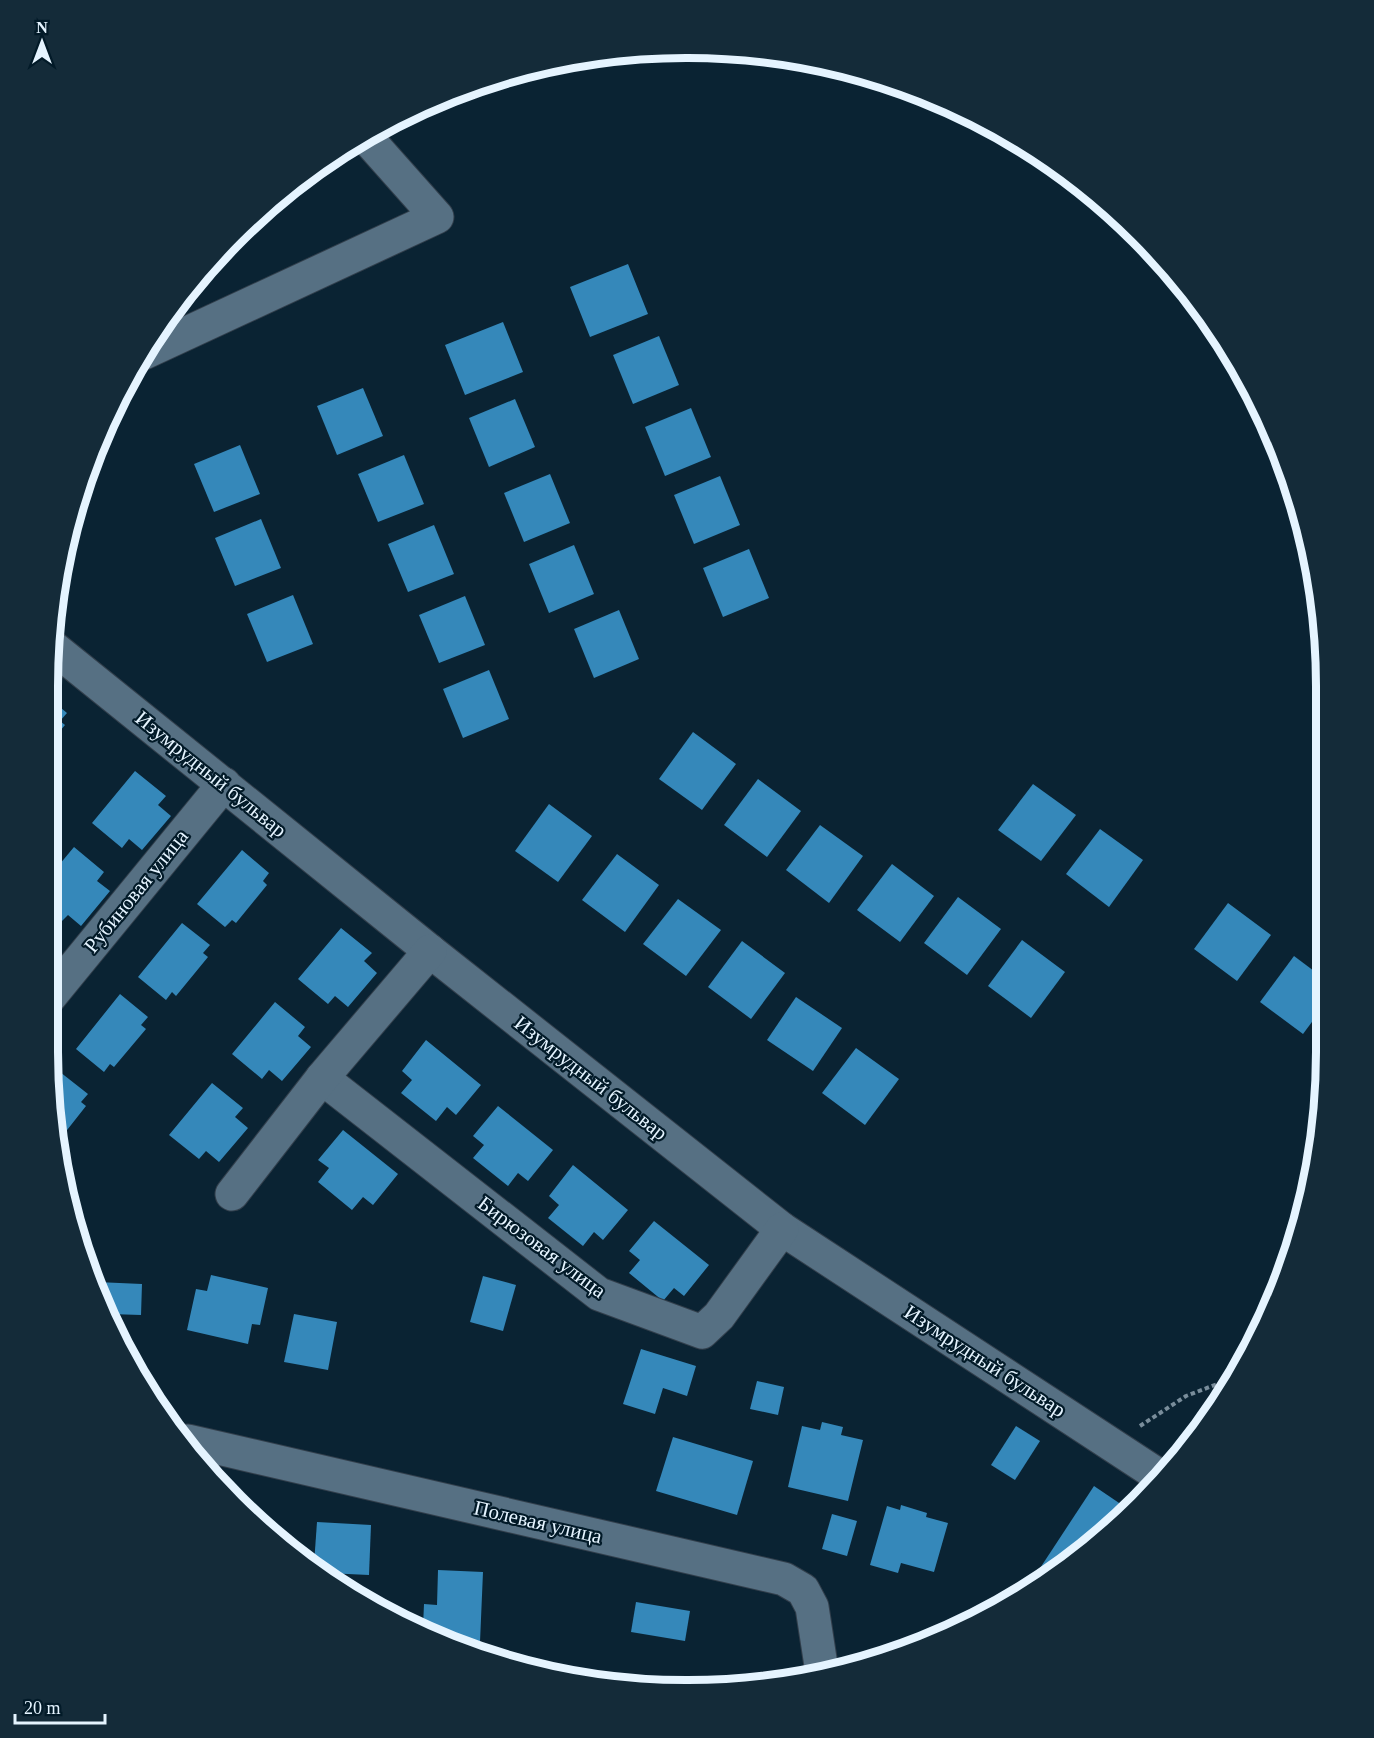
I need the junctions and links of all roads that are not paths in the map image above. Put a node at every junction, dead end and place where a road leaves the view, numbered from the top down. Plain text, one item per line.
1 (371, 144) edge
2 (159, 346) edge
3 (60, 653) edge
4 (224, 784) junction
5 (430, 951) junction
6 (58, 987) edge
7 (322, 1078) junction
8 (232, 1194) dead end
9 (782, 1229) junction
10 (195, 1443) edge
11 (1153, 1472) edge
12 (821, 1665) edge

1 - 2 street
3 - 4 street, Изумрудный бульвар
4 - 5 street, Изумрудный бульвар
4 - 6 street, Рубиновая улица
5 - 7 street
5 - 9 street, Изумрудный бульвар
7 - 8 street
7 - 9 street, Бирюзовая улица
9 - 11 street, Изумрудный бульвар
10 - 12 street, Полевая улица

